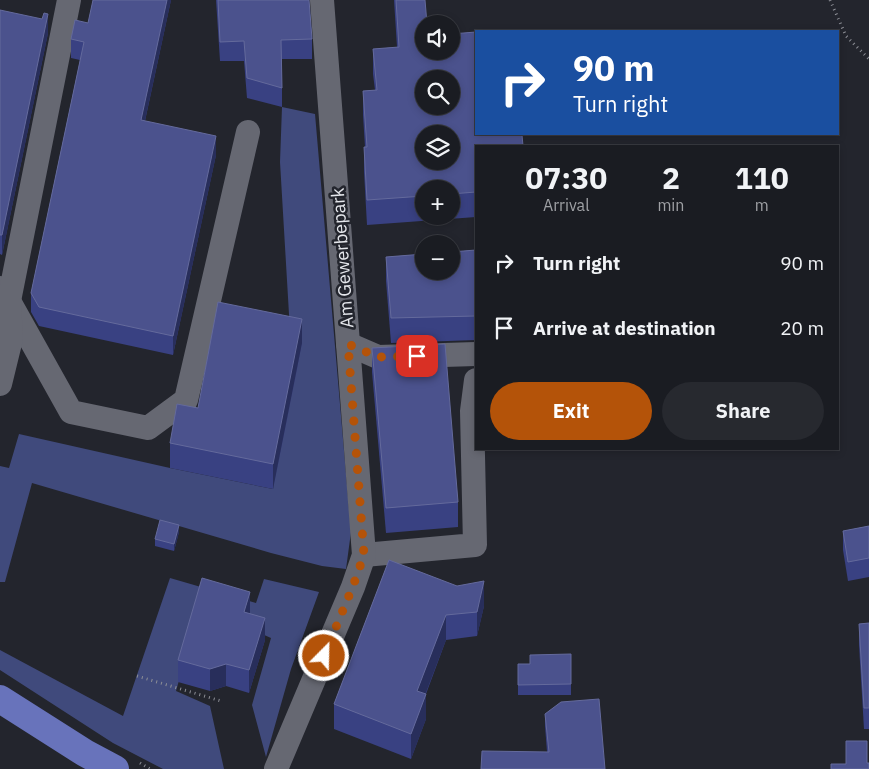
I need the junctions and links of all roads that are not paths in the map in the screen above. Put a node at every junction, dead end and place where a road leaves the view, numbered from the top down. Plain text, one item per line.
1 (69, 0) edge
2 (322, 0) edge
3 (248, 132) dead end
4 (4, 295) edge
5 (348, 344) junction
6 (475, 354) edge
7 (0, 384) edge
8 (475, 388) edge
9 (364, 555) junction
10 (0, 700) edge
11 (115, 769) edge
12 (276, 769) edge

1 - 4 street
2 - 5 street, Am Gewerbepark
3 - 4 street
4 - 7 street
5 - 6 street
5 - 9 street, Am Gewerbepark
8 - 9 street
9 - 12 street, Am Gewerbepark
10 - 11 main road

